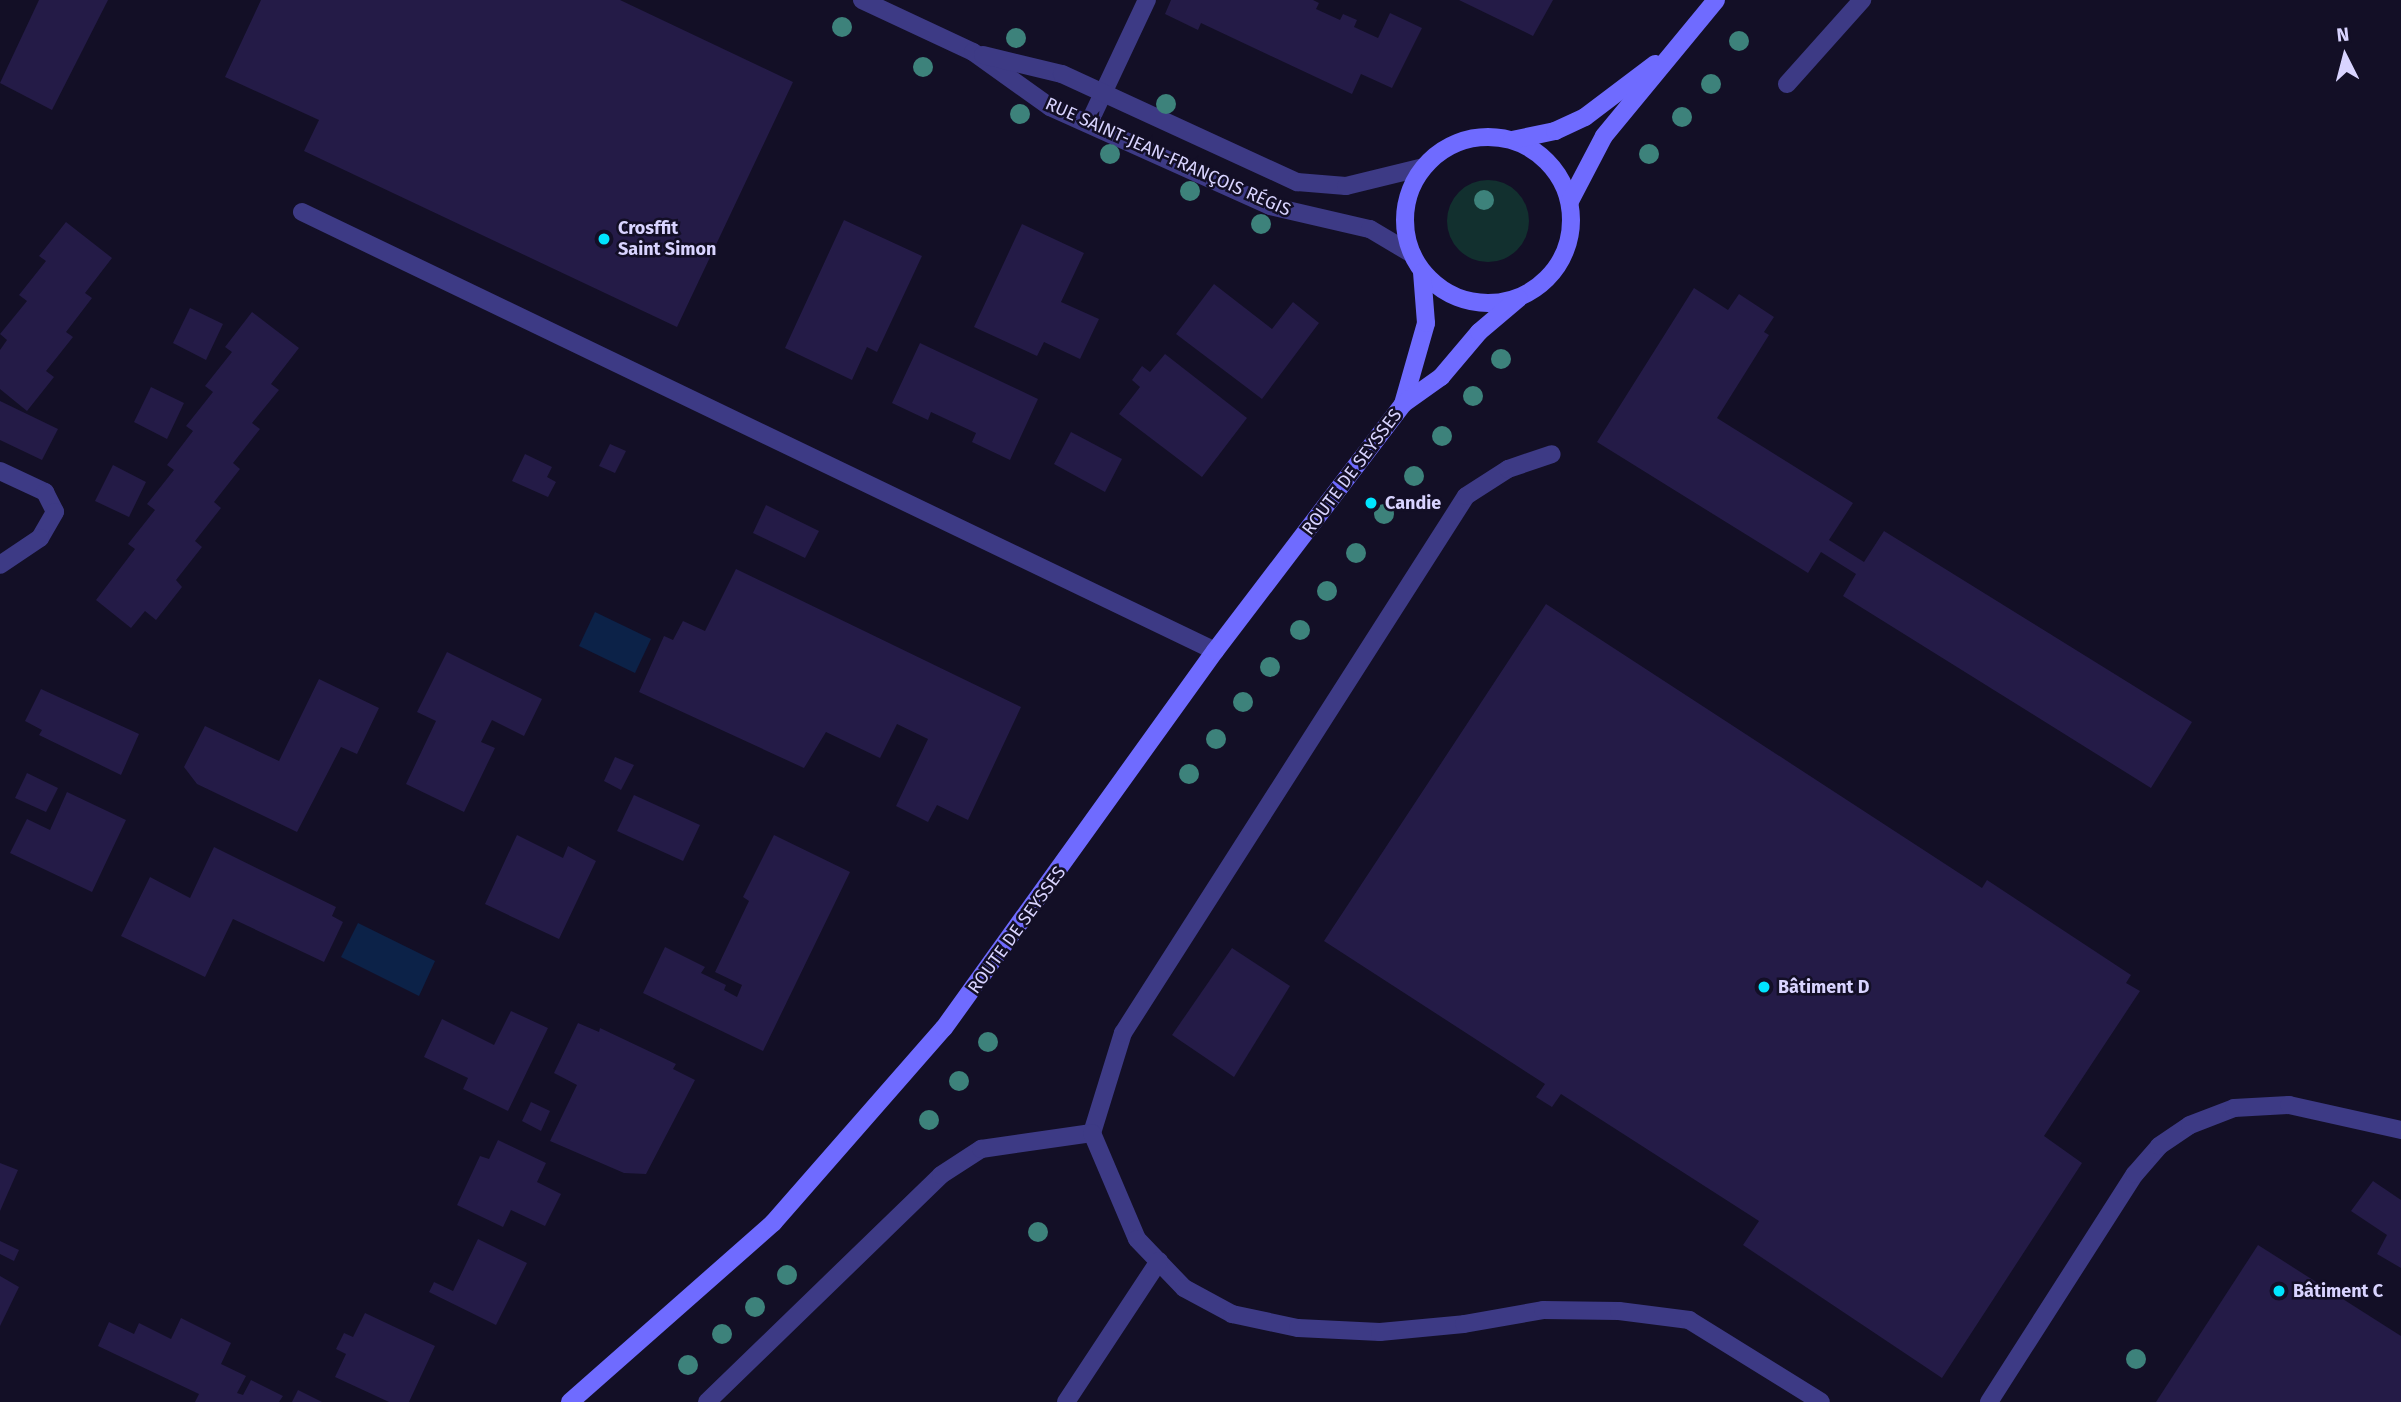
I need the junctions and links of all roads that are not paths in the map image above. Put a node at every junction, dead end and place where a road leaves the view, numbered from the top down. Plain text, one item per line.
1 (862, 0) edge
2 (1147, 0) edge
3 (1716, 0) edge
4 (1863, 0) edge
5 (1682, 44) junction
6 (973, 52) junction
7 (1787, 84) dead end
8 (1103, 93) junction
9 (1089, 122) junction
10 (1512, 140) junction
11 (1424, 167) junction
12 (1570, 201) junction
13 (302, 212) dead end
14 (1412, 254) junction
15 (1422, 272) junction
16 (1519, 298) junction
17 (1403, 404) junction
18 (1552, 454) dead end
19 (0, 471) edge
20 (0, 565) edge
21 (1215, 651) junction
22 (2401, 1130) edge
23 (1092, 1133) junction
24 (1159, 1261) junction
25 (570, 1402) edge
26 (707, 1402) edge
27 (1066, 1402) edge
28 (1821, 1402) edge
29 (1989, 1402) edge

1 - 6 street, RUE SAINT-JEAN-FRANÇOIS RÉGIS
2 - 8 street
3 - 5 main road
4 - 7 street
5 - 10 main road
5 - 12 main road
6 - 8 street, RUE SAINT-JEAN-FRANÇOIS RÉGIS
6 - 9 street, RUE SAINT-JEAN-FRANÇOIS RÉGIS
8 - 9 street
8 - 11 street, RUE SAINT-JEAN-FRANÇOIS RÉGIS
9 - 14 street, RUE SAINT-JEAN-FRANÇOIS RÉGIS
10 - 11 main road
10 - 12 main road
11 - 14 main road
12 - 16 main road
13 - 21 street
14 - 15 main road
15 - 16 main road
15 - 17 main road, ROUTE DE SEYSSES
16 - 17 main road, ROUTE DE SEYSSES
17 - 21 main road, ROUTE DE SEYSSES
18 - 23 street
19 - 20 street
21 - 25 main road, ROUTE DE SEYSSES
22 - 29 street
23 - 24 street
23 - 26 street
24 - 27 street
24 - 28 street

